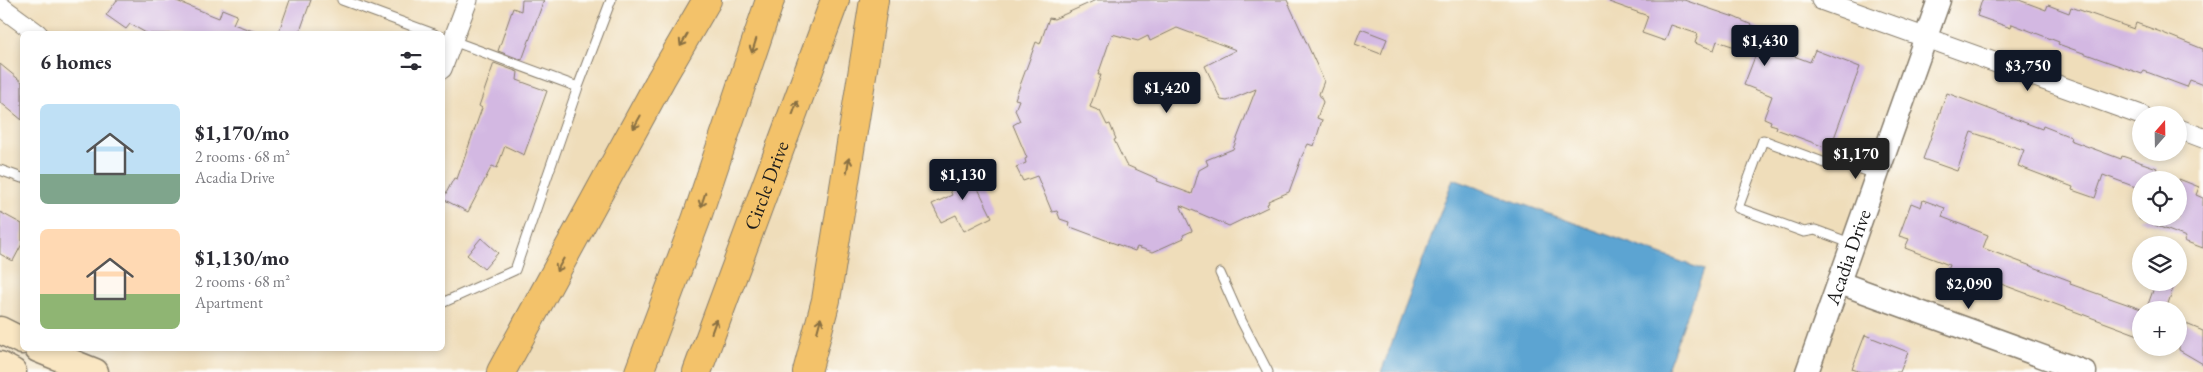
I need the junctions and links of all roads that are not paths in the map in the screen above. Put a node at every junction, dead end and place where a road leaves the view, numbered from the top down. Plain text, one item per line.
1 (342, 0) edge
2 (468, 0) edge
3 (611, 0) edge
4 (707, 0) edge
5 (770, 0) edge
6 (835, 0) edge
7 (874, 0) edge
8 (1821, 0) edge
9 (1939, 0) edge
10 (0, 6) edge
11 (34, 31) edge
12 (426, 31) edge
13 (1926, 37) junction
14 (448, 39) edge
15 (445, 54) edge
16 (578, 86) junction
17 (2132, 112) edge
18 (2188, 132) edge
19 (2203, 138) edge
20 (0, 170) edge
21 (1877, 175) junction
22 (20, 177) edge
23 (1854, 244) junction
24 (1220, 273) dead end
25 (1840, 283) junction
26 (445, 302) edge
27 (0, 330) edge
28 (20, 340) edge
29 (43, 351) edge
30 (2071, 370) edge
31 (95, 372) edge
32 (501, 372) edge
33 (639, 372) edge
34 (697, 372) edge
35 (807, 372) edge
36 (1268, 372) edge
37 (1807, 372) edge

1 - 12 lane
2 - 14 street
3 - 16 lane
4 -> 32 highway
5 -> 33 highway
34 -> 6 highway, Circle Drive
35 -> 7 highway
8 - 13 street
9 - 13 street, Acadia Drive
10 - 11 street
13 - 17 street
13 - 21 street, Acadia Drive
14 - 15 street
14 - 16 lane
16 - 26 lane
18 - 19 street
20 - 22 lane
21 - 23 street, Acadia Drive
21 - 23 lane
23 - 25 street, Acadia Drive
24 - 36 lane
25 - 30 street
25 - 37 street, Acadia Drive
27 - 28 main road
29 - 31 main road

